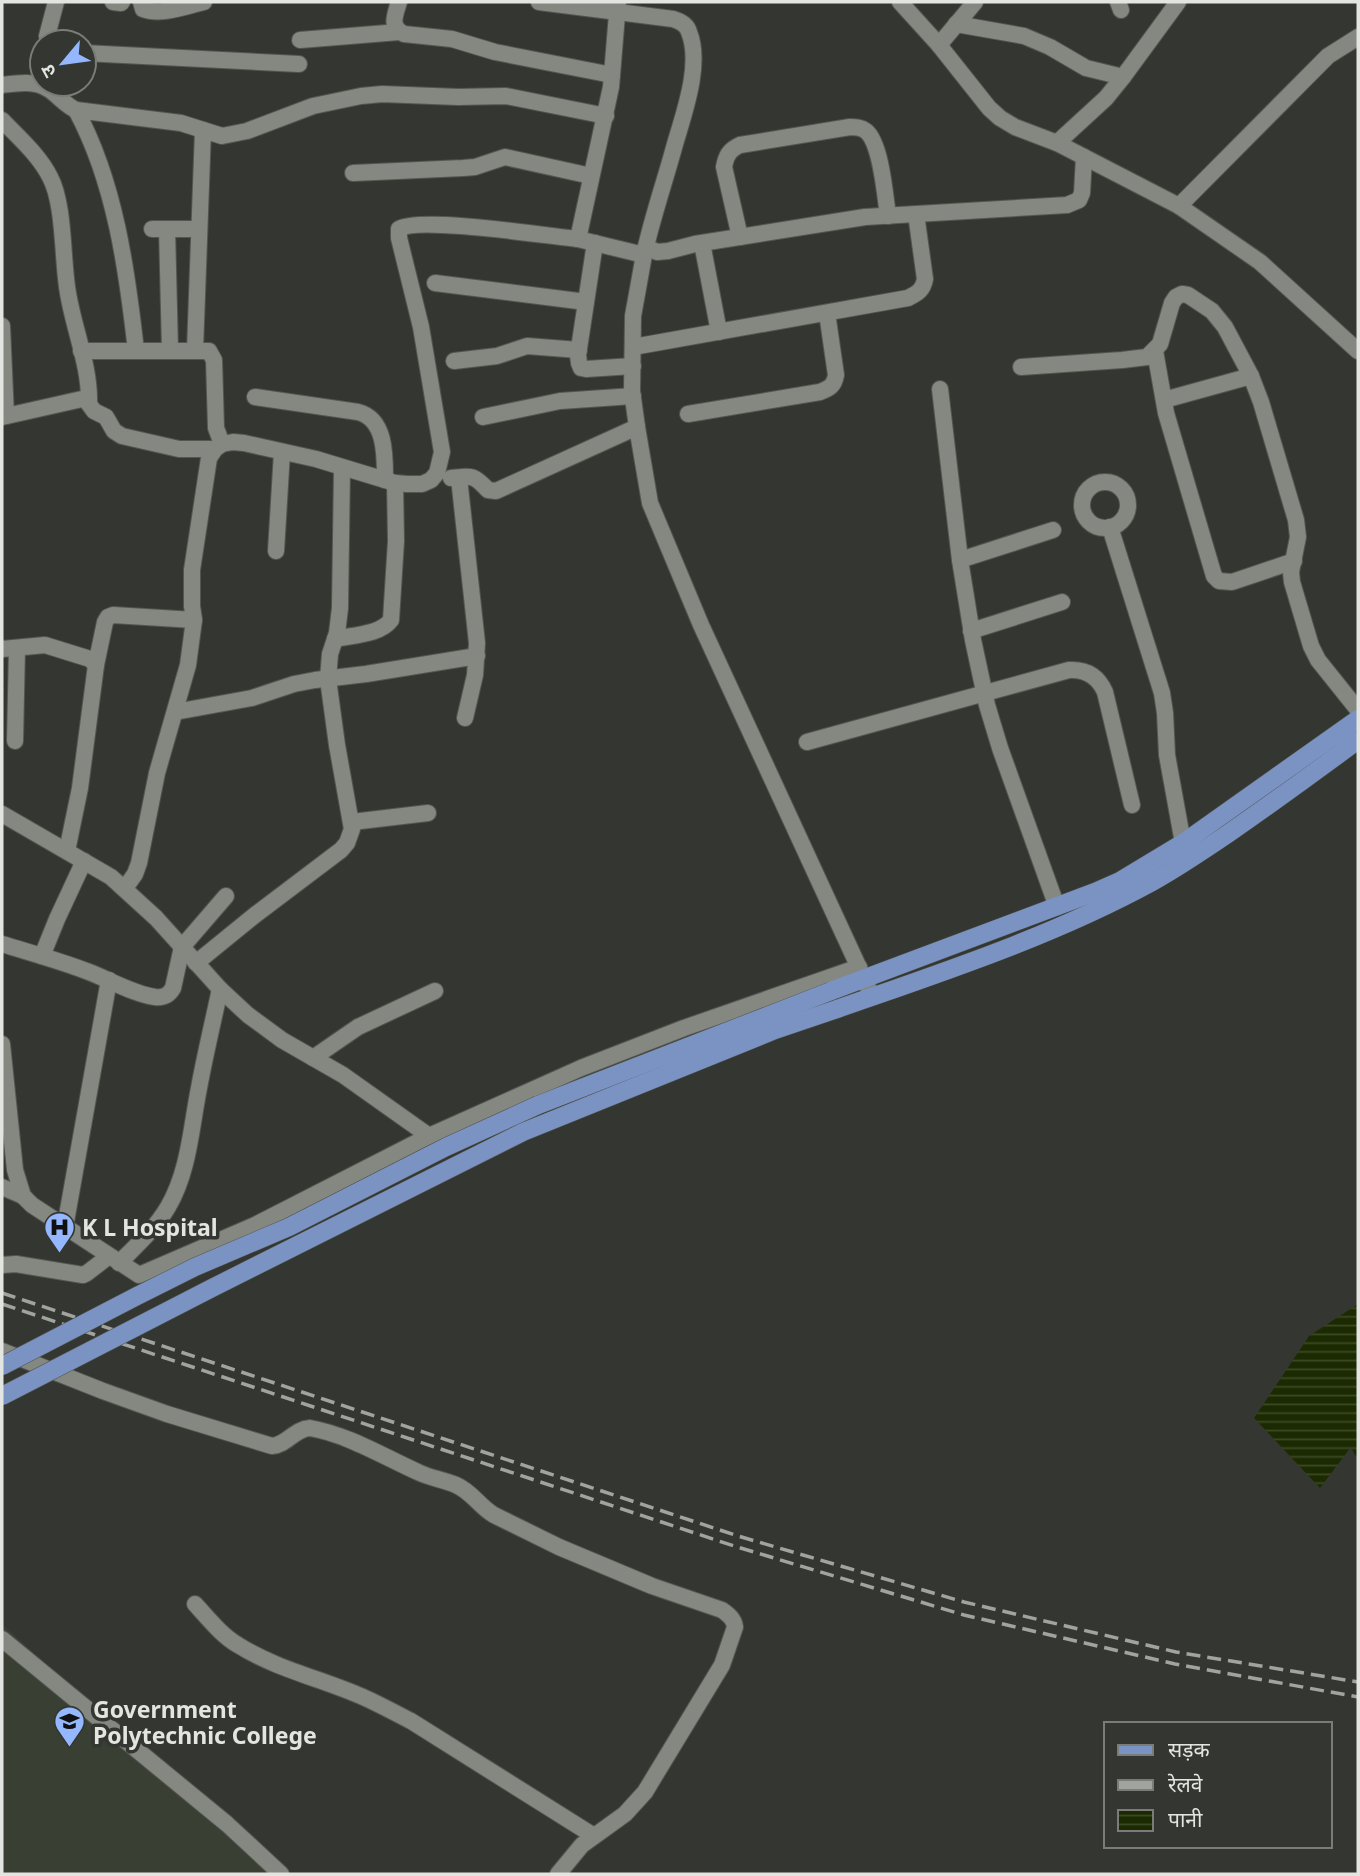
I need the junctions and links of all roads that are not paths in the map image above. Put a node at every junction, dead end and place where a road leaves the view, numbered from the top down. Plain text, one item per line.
1 (56, 2) edge
2 (113, 2) edge
3 (122, 2) edge
4 (141, 2) edge
5 (199, 2) edge
6 (398, 2) edge
7 (539, 2) edge
8 (900, 2) edge
9 (975, 2) edge
10 (1178, 2) edge
11 (617, 6) edge
12 (956, 24) junction
13 (49, 28) edge
14 (398, 32) junction
15 (1358, 37) edge
16 (300, 40) dead end
17 (939, 45) junction
18 (98, 54) edge
19 (299, 64) dead end
20 (612, 75) junction
21 (1123, 77) junction
22 (2, 85) edge
23 (76, 110) junction
24 (606, 116) junction
25 (2, 120) edge
26 (202, 130) junction
27 (1057, 143) junction
28 (1084, 157) junction
29 (353, 173) dead end
30 (591, 176) junction
31 (1179, 206) junction
32 (916, 214) junction
33 (888, 216) junction
34 (199, 229) junction
35 (740, 237) junction
36 (578, 239) junction
37 (595, 243) junction
38 (702, 243) junction
39 (645, 251) junction
40 (435, 283) dead end
41 (586, 302) junction
42 (827, 313) junction
43 (2, 327) edge
44 (719, 332) junction
45 (633, 347) junction
46 (579, 349) junction
47 (170, 350) junction
48 (195, 350) junction
49 (81, 351) junction
50 (136, 351) junction
51 (1155, 351) junction
52 (1358, 351) edge
53 (454, 361) dead end
54 (633, 366) junction
55 (1021, 366) dead end
56 (1251, 376) junction
57 (940, 389) dead end
58 (633, 396) junction
59 (255, 397) dead end
60 (1164, 400) junction
61 (89, 403) junction
62 (688, 414) dead end
63 (4, 416) edge
64 (483, 417) dead end
65 (636, 427) junction
66 (218, 447) junction
67 (282, 452) junction
68 (342, 468) junction
69 (459, 478) junction
70 (431, 480) junction
71 (390, 481) junction
72 (1110, 527) dead end
73 (1053, 530) dead end
74 (275, 551) dead end
75 (960, 560) junction
76 (1294, 561) junction
77 (1062, 602) dead end
78 (194, 620) junction
79 (971, 631) junction
80 (335, 639) junction
81 (9, 649) edge
82 (477, 656) junction
83 (96, 665) junction
84 (328, 679) junction
85 (984, 692) junction
86 (1358, 710) edge
87 (175, 712) junction
88 (465, 718) dead end
89 (1358, 719) edge
90 (1358, 740) edge
91 (15, 741) dead end
92 (807, 742) dead end
93 (1132, 805) dead end
94 (428, 813) dead end
95 (2, 814) edge
96 (352, 822) junction
97 (1183, 843) junction
98 (67, 851) junction
99 (84, 861) junction
100 (125, 888) junction
101 (226, 897) dead end
102 (1057, 906) junction
103 (2, 944) edge
104 (182, 947) junction
105 (42, 956) junction
106 (196, 963) junction
107 (862, 973) junction
108 (109, 980) junction
109 (220, 989) junction
110 (435, 991) dead end
111 (872, 996) junction
112 (2, 1044) edge
113 (313, 1058) junction
114 (5, 1098) edge
115 (429, 1136) junction
116 (7, 1150) edge
117 (2, 1187) edge
118 (23, 1196) junction
119 (65, 1227) junction
120 (114, 1259) junction
121 (2, 1265) edge
122 (2, 1351) edge
123 (2, 1366) edge
124 (2, 1396) edge
125 (195, 1604) dead end
126 (2, 1639) edge
127 (594, 1836) junction
128 (281, 1874) edge
129 (558, 1874) edge

1 - 13 street
2 - 3 street
4 - 5 street
6 - 14 street
7 - 11 street
8 - 17 street
9 - 12 street
10 - 21 street
11 - 20 street
11 - 39 street
12 - 17 street
12 - 21 street
14 - 16 street
14 - 20 street
15 - 31 street
17 - 27 street
18 - 19 street
20 - 24 street
21 - 27 street
22 - 23 street
23 - 26 street
23 - 50 street
24 - 26 street
24 - 30 street
25 - 49 street
26 - 34 street
27 - 28 street
28 - 31 street
28 - 32 street
29 - 30 street
30 - 36 street
31 - 52 street
32 - 33 street
32 - 42 street
33 - 35 street
33 - 35 street
34 - 47 street
34 - 48 street
35 - 38 street
36 - 37 street
36 - 70 street
37 - 39 street
37 - 41 street
38 - 39 street
38 - 44 street
39 - 45 street
40 - 41 street
41 - 46 street
42 - 44 street
42 - 62 street
43 - 63 street
44 - 45 street
45 - 54 street
46 - 53 street
46 - 54 street
47 - 48 street
47 - 50 street
48 - 66 street
49 - 50 street
49 - 61 street
51 - 55 street
51 - 56 street
51 - 60 street
54 - 58 street
56 - 60 street
56 - 76 street
57 - 75 street
58 - 64 street
58 - 65 street
59 - 71 street
60 - 76 street
61 - 63 street
61 - 66 street
65 - 69 street
65 - 107 street
66 - 67 street
66 - 78 street
67 - 68 street
67 - 74 street
68 - 71 street
68 - 80 street
69 - 70 street
69 - 82 street
70 - 71 street
71 - 80 street
72 - 97 street
73 - 75 street
75 - 79 street
76 - 86 street
77 - 79 street
78 - 83 street
78 - 87 street
79 - 85 street
80 - 84 street
81 - 83 street
81 - 91 street
82 - 84 street
82 - 88 street
83 - 98 street
84 - 87 street
84 - 96 street
85 - 92 street
85 - 93 street
85 - 102 street
87 - 100 street
89 - 97 main road
90 - 111 main road
94 - 96 street
95 - 98 street
96 - 106 street
97 - 102 main road
98 - 99 street
99 - 100 street
99 - 105 street
100 - 104 street
101 - 104 street
102 - 107 main road
103 - 105 street
104 - 106 street
104 - 108 street
105 - 108 street
106 - 109 street
107 - 111 street
107 - 115 street
107 - 123 main road, bridge
108 - 119 street
109 - 113 street
109 - 120 street
110 - 113 street
111 - 124 main road, bridge
112 - 114 street
113 - 115 street
114 - 116 street
115 - 120 street
116 - 118 street
117 - 118 street
118 - 119 street
119 - 120 street
120 - 121 street
122 - 127 street
125 - 127 street
126 - 128 street
127 - 129 street

